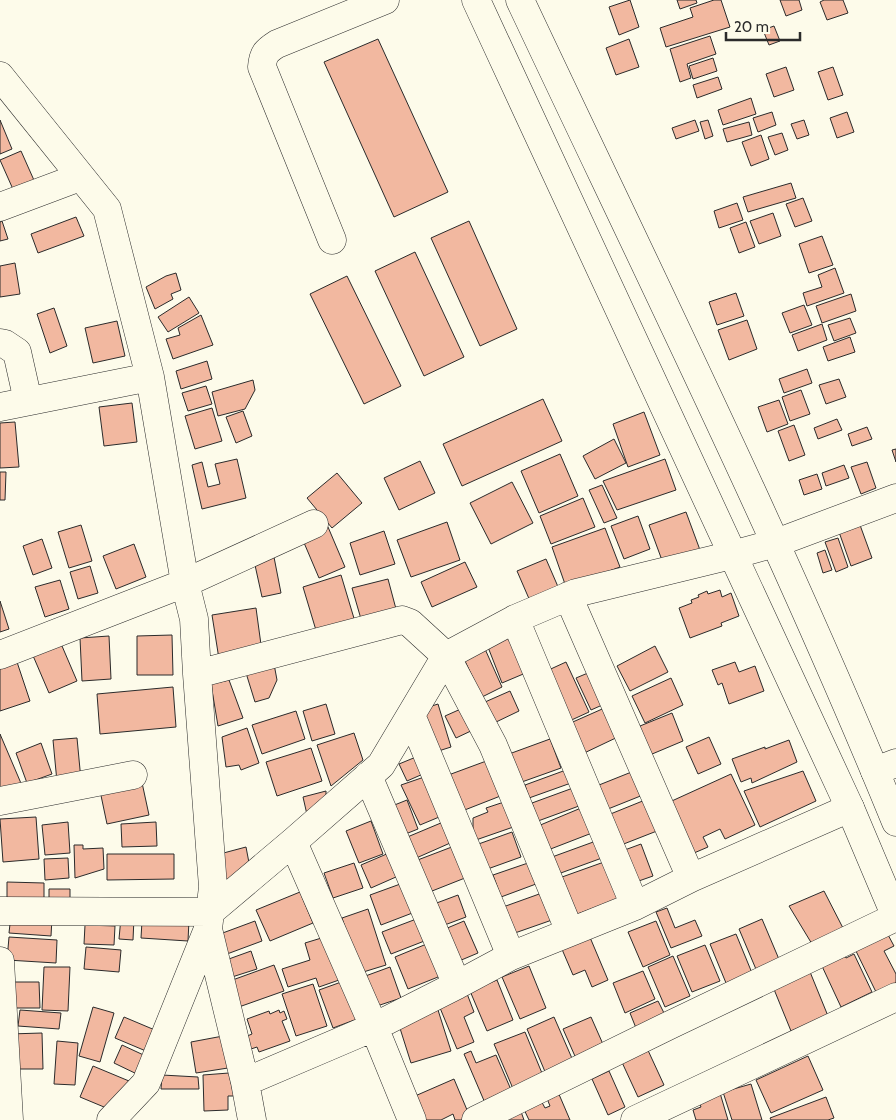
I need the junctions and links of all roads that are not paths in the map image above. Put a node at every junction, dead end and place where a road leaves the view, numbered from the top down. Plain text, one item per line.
1 (386, 0) edge
2 (476, 0) edge
3 (520, 0) edge
4 (0, 76) edge
5 (80, 176) junction
6 (0, 207) edge
7 (332, 240) dead end
8 (0, 343) edge
9 (150, 376) junction
10 (28, 401) junction
11 (0, 407) edge
12 (896, 498) edge
13 (314, 524) dead end
14 (776, 543) junction
15 (732, 555) junction
16 (184, 583) junction
17 (568, 596) junction
18 (515, 619) junction
19 (0, 654) edge
20 (446, 656) junction
21 (197, 674) junction
22 (410, 715) junction
23 (886, 767) edge
24 (133, 774) dead end
25 (368, 776) junction
26 (0, 801) edge
27 (850, 808) junction
28 (896, 822) edge
29 (293, 842) junction
30 (691, 878) junction
31 (635, 906) junction
32 (0, 912) edge
33 (896, 917) edge
34 (209, 921) junction
35 (570, 932) junction
36 (511, 956) junction
37 (0, 961) edge
38 (457, 986) junction
39 (896, 998) edge
40 (374, 1027) junction
41 (245, 1082) junction
42 (9, 1120) edge
43 (111, 1120) edge
44 (252, 1120) edge
45 (412, 1120) edge
46 (476, 1120) edge
47 (635, 1120) edge

1 - 7 street
2 - 15 street
3 - 14 street
4 - 5 street
5 - 6 street
5 - 9 street
8 - 10 street
9 - 10 street
9 - 16 street
10 - 11 street
12 - 14 street
13 - 16 street
14 - 15 street
14 - 23 street
15 - 17 street
15 - 27 street
16 - 19 street
16 - 21 street
17 - 18 street
17 - 30 street
18 - 20 street
18 - 31 street
20 - 21 street
20 - 22 street
20 - 35 street
21 - 34 street
22 - 25 street
22 - 36 street
23 - 28 street
24 - 26 street
25 - 29 street
25 - 38 street
27 - 30 street
27 - 33 street
29 - 34 street
29 - 40 street
30 - 31 street
31 - 35 street
32 - 34 street
33 - 46 street
34 - 41 street
34 - 43 street
35 - 36 street
36 - 38 street
37 - 42 street
38 - 40 street
39 - 47 street
40 - 41 street
40 - 45 street
41 - 44 street

